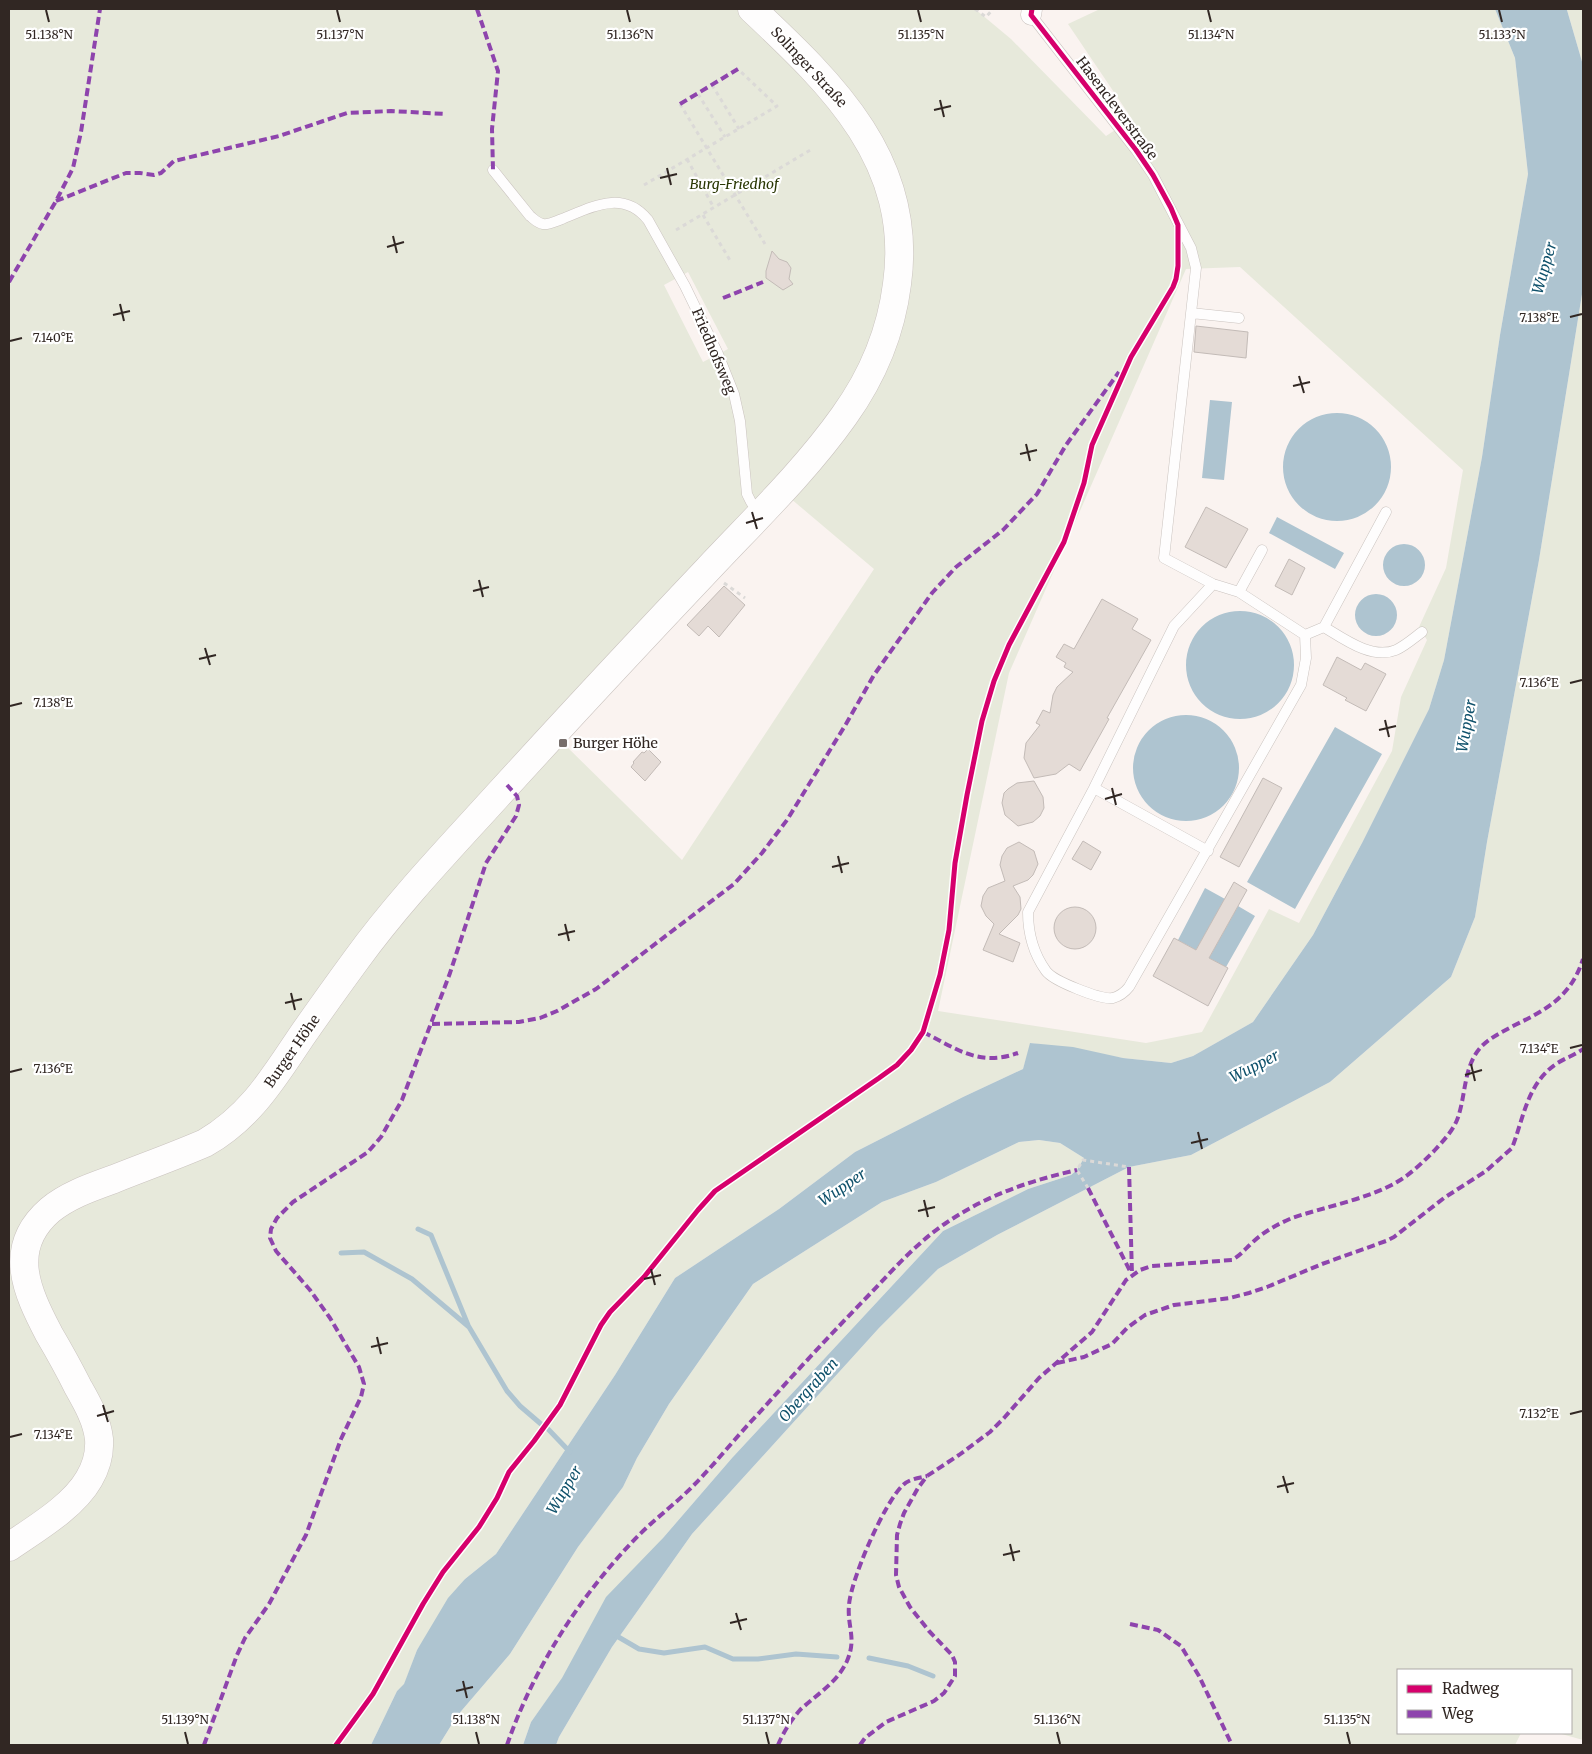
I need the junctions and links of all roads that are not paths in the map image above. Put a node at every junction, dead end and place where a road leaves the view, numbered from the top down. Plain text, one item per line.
1 (752, 9) edge
2 (1031, 12) edge
3 (493, 170) dead end
4 (1191, 313) junction
5 (1239, 318) dead end
6 (830, 434) joint
7 (1386, 512) dead end
8 (760, 514) junction
9 (1262, 550) dead end
10 (1213, 584) junction
11 (1239, 592) junction
12 (1324, 627) junction
13 (1422, 632) dead end
14 (1305, 635) junction
15 (1094, 788) junction
16 (1208, 850) junction
17 (9, 1547) edge

1 - 6 main road, Solinger Straße
2 - 4 lane, Hasencleverstraße
3 - 8 lane, Friedhofsweg
4 - 5 lane
4 - 10 lane
6 - 8 main road, Burger Höhe
7 - 12 lane
8 - 17 main road, Burger Höhe
9 - 11 lane
10 - 11 lane
10 - 15 lane
11 - 14 lane
12 - 13 lane
12 - 14 lane
14 - 16 lane
15 - 16 lane
15 - 16 lane

